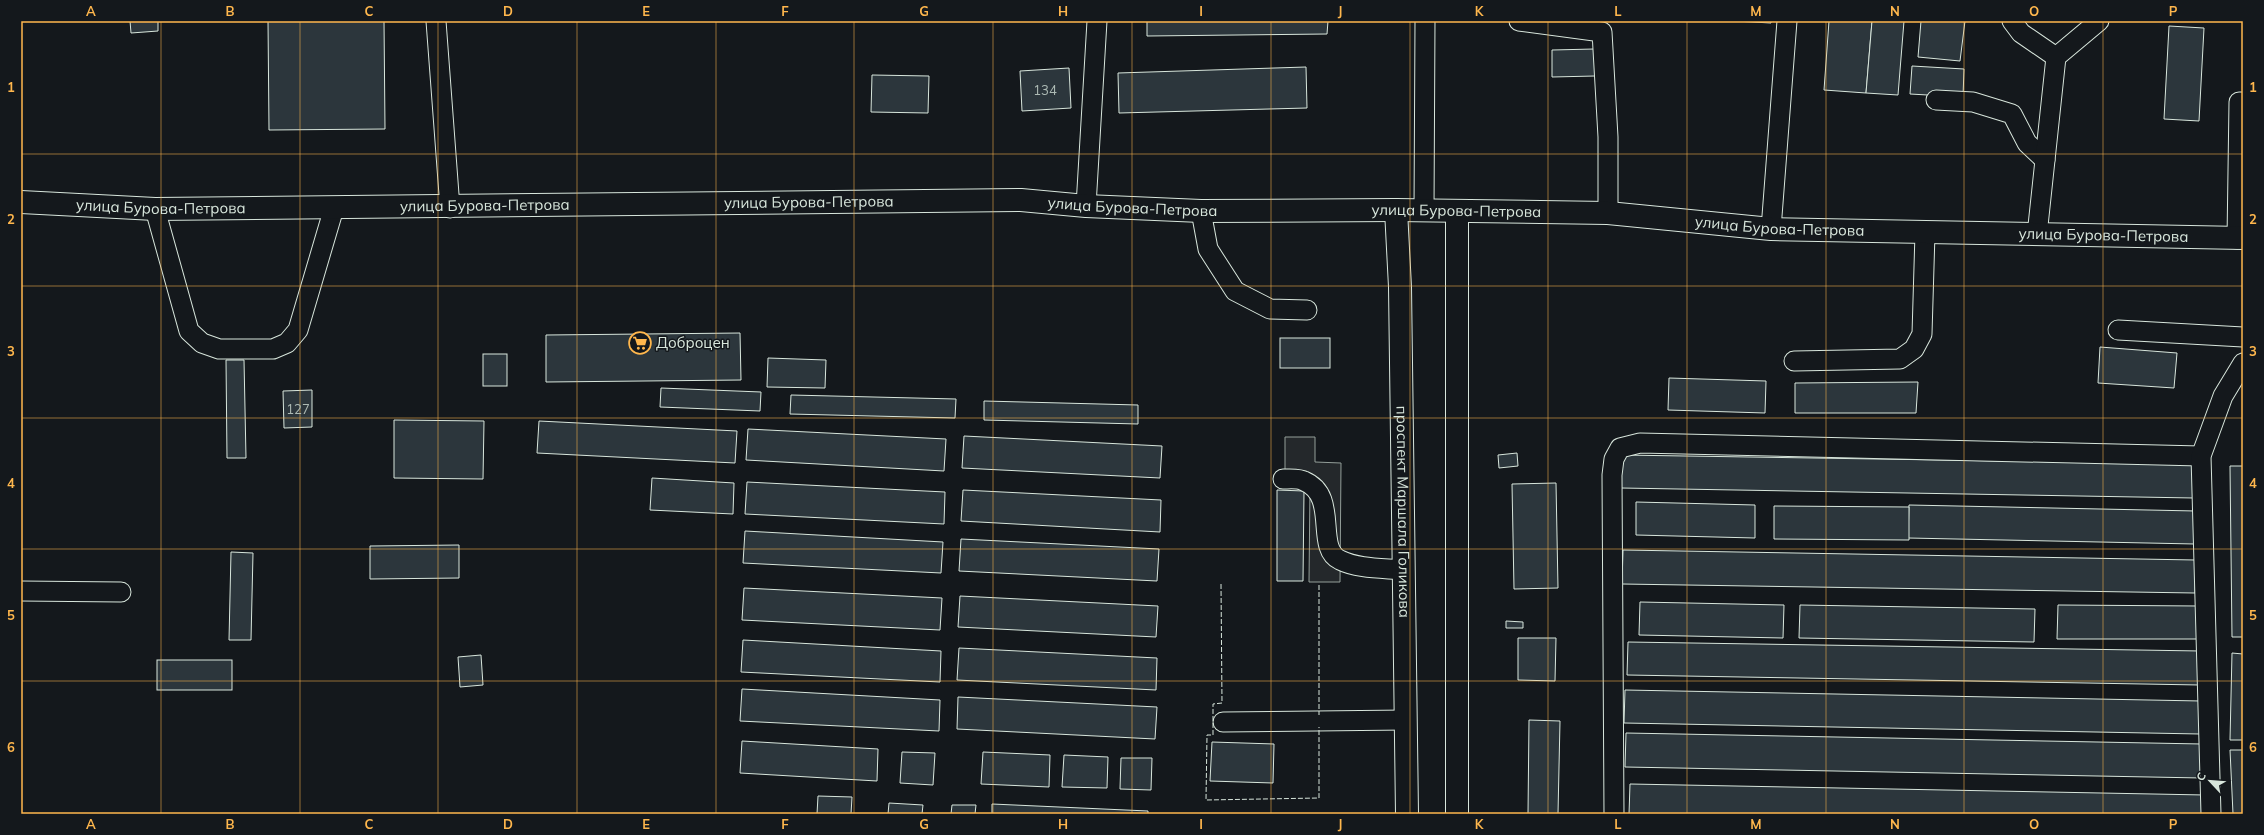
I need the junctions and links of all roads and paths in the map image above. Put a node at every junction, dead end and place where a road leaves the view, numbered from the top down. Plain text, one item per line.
1 (436, 21) edge
2 (1097, 21) edge
3 (1425, 21) edge
4 (1519, 21) edge
5 (1787, 21) edge
6 (2012, 21) edge
7 (2099, 21) edge
8 (2056, 57) junction
9 (1936, 100) dead end
10 (2243, 102) edge
11 (2045, 160) junction
12 (21, 202) edge
13 (1086, 206) junction
14 (334, 208) junction
15 (450, 208) junction
16 (155, 209) junction
17 (1396, 210) junction
18 (1424, 210) junction
19 (1202, 211) junction
20 (1456, 211) junction
21 (1608, 213) junction
22 (1771, 229) junction
23 (1925, 233) junction
24 (2037, 235) junction
25 (2240, 238) edge
26 (1307, 310) dead end
27 (2118, 330) dead end
28 (2243, 337) edge
29 (1794, 360) dead end
30 (2243, 362) edge
31 (2201, 456) junction
32 (1283, 479) dead end
33 (1404, 570) junction
34 (21, 591) edge
35 (121, 592) dead end
36 (1406, 720) junction
37 (1223, 722) dead end
38 (1407, 814) edge
39 (1457, 814) edge
40 (1614, 814) edge
41 (2210, 814) edge

1 - 15 street
2 - 13 street
3 - 18 street
4 - 21 street
5 - 22 street
6 - 8 street
7 - 8 street
8 - 11 street
9 - 11 street
10 - 25 street
11 - 24 street
12 - 16 main road, улица Бурова-Петрова
13 - 15 main road, улица Бурова-Петрова
13 - 19 main road, улица Бурова-Петрова
14 - 15 main road, улица Бурова-Петрова
14 - 16 main road, улица Бурова-Петрова
14 - 16 street
17 - 18 main road, улица Бурова-Петрова
17 - 19 main road, улица Бурова-Петрова
17 - 33 main road, проспект Маршала Голикова
18 - 20 main road, улица Бурова-Петрова
19 - 26 street
20 - 21 main road, улица Бурова-Петрова
20 - 39 main road
21 - 22 main road, улица Бурова-Петрова
22 - 23 main road, улица Бурова-Петрова
23 - 24 main road, улица Бурова-Петрова
23 - 29 street
24 - 25 main road, улица Бурова-Петрова
27 - 28 street
30 - 31 street
31 - 40 street
31 - 41 street
32 - 33 street
33 - 36 main road, проспект Маршала Голикова
34 - 35 street
36 - 37 street
36 - 38 main road, проспект Маршала Голикова

